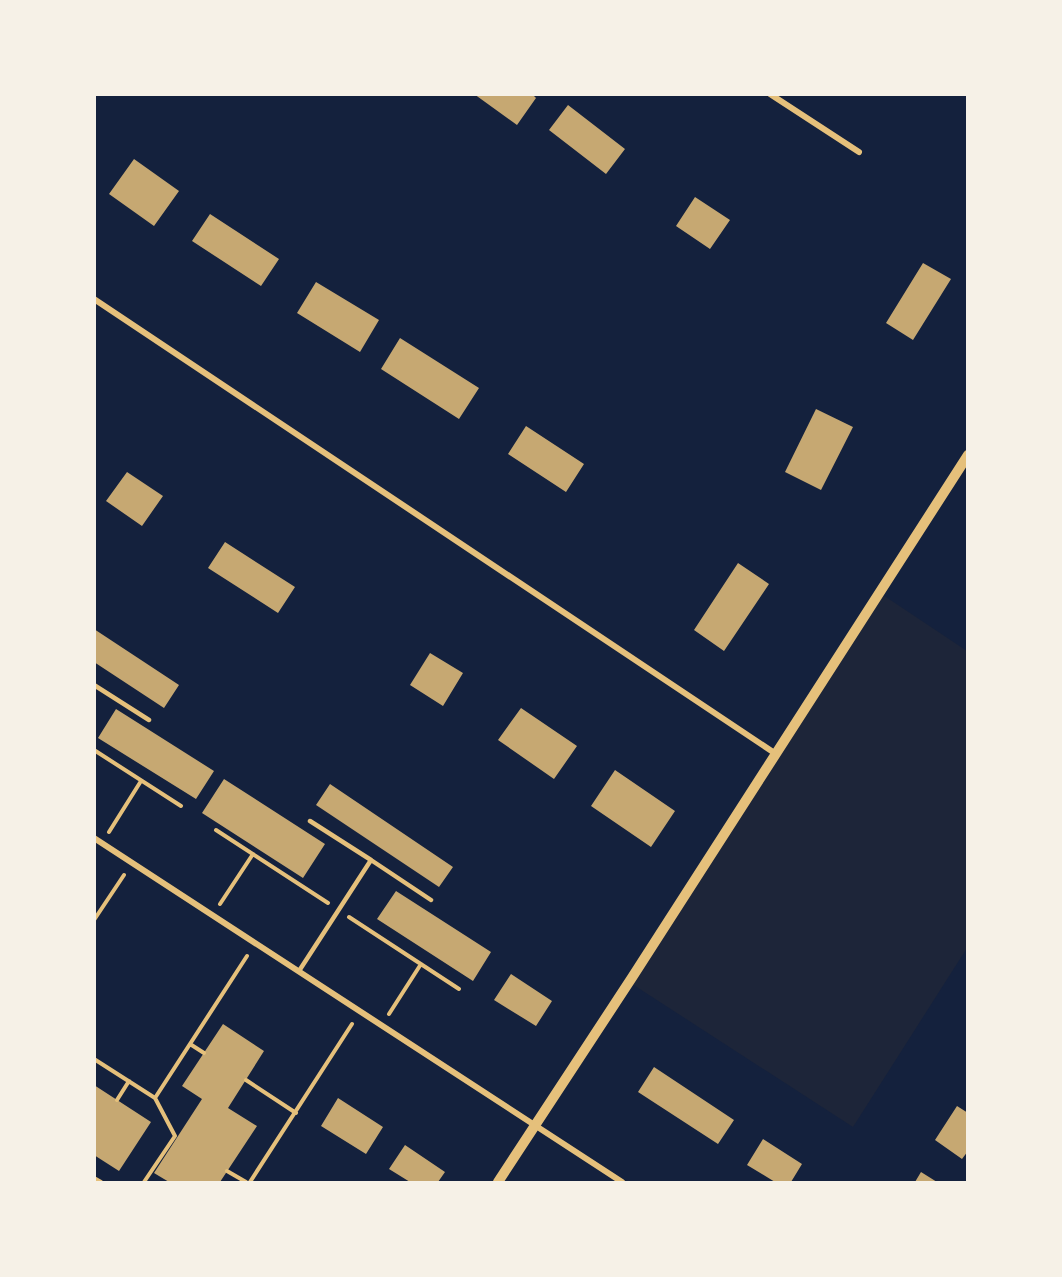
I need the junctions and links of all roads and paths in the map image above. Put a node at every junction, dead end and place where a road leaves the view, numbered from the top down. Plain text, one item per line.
1 (770, 94) edge
2 (859, 152) dead end
3 (94, 299) edge
4 (968, 455) edge
5 (94, 685) edge
6 (149, 720) dead end
7 (94, 750) edge
8 (776, 754) junction
9 (141, 781) junction
10 (181, 806) dead end
11 (310, 820) dead end
12 (94, 838) edge
13 (102, 843) junction
14 (253, 854) dead end
15 (370, 860) junction
16 (132, 862) junction
17 (431, 900) dead end
18 (213, 915) junction
19 (94, 920) edge
20 (256, 943) junction
21 (421, 964) dead end
22 (299, 971) junction
23 (360, 1011) junction
24 (382, 1025) junction
25 (190, 1044) junction
26 (204, 1053) dead end
27 (94, 1059) edge
28 (246, 1080) dead end
29 (129, 1082) junction
30 (155, 1098) junction
31 (117, 1100) dead end
32 (296, 1113) junction
33 (536, 1125) junction
34 (228, 1171) dead end
35 (94, 1178) edge
36 (101, 1182) edge
37 (144, 1182) edge
38 (246, 1182) edge
39 (250, 1182) edge
40 (498, 1182) edge
41 (622, 1182) edge

1 - 2 street
3 - 8 street
4 - 8 street
5 - 6 lane
7 - 9 path
8 - 33 street
9 - 10 path
9 - 13 path
11 - 15 lane
12 - 13 street
13 - 16 street
14 - 18 path
15 - 17 lane
15 - 22 lane
16 - 18 street
16 - 19 path
18 - 20 street
20 - 22 street
20 - 25 path
21 - 24 path
22 - 23 street
23 - 24 street
23 - 32 path
24 - 33 street
25 - 26 path
25 - 30 path
27 - 29 path
28 - 32 path
29 - 30 path
29 - 31 path
30 - 37 path
32 - 39 path
33 - 40 street
33 - 41 street
34 - 38 path
35 - 36 path

